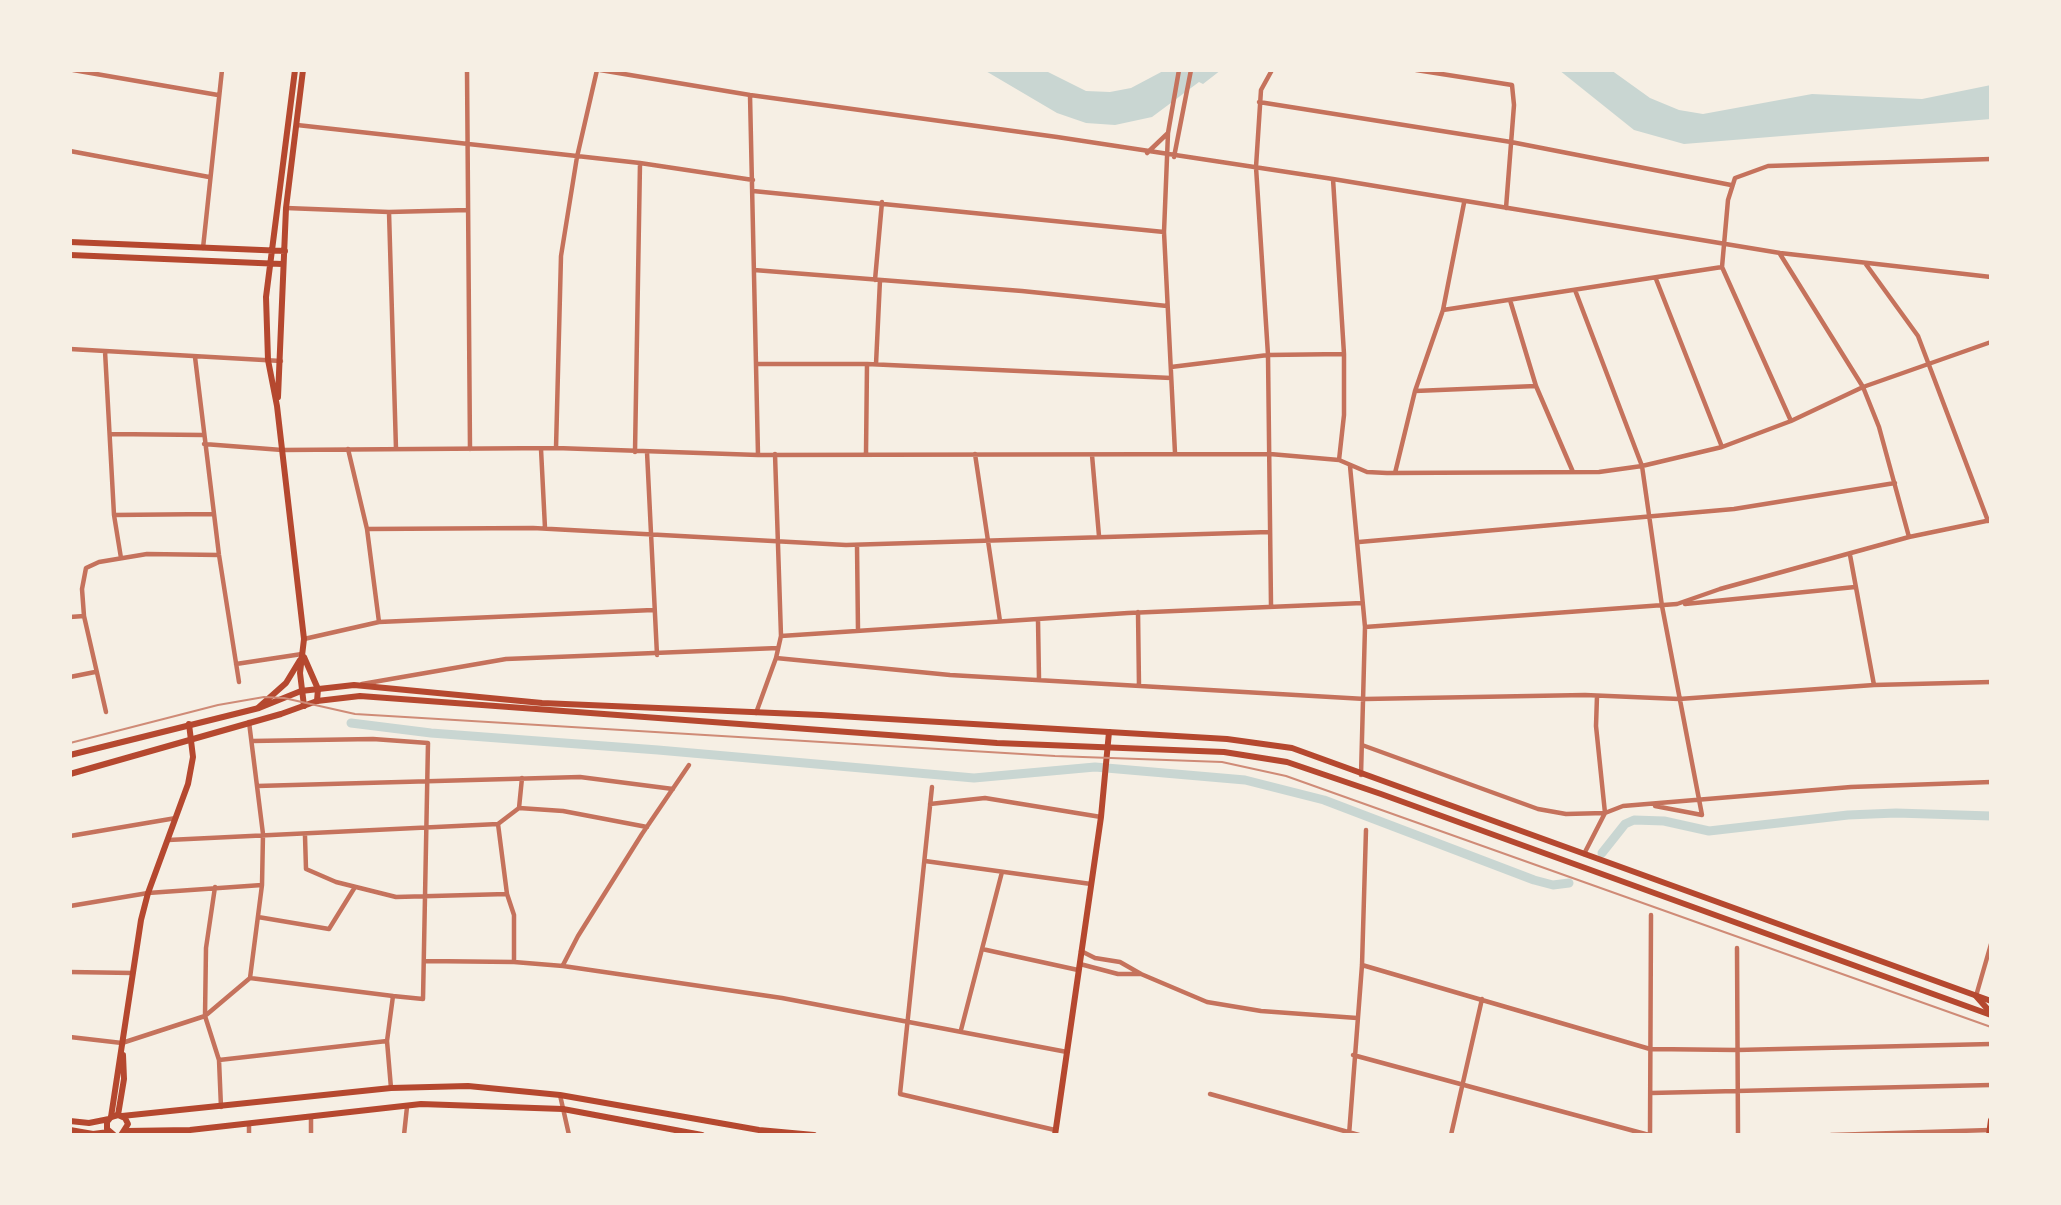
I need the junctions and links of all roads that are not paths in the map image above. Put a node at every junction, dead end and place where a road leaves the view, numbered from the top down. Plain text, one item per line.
1 (73, 70) edge
2 (222, 70) edge
3 (295, 70) edge
4 (303, 70) edge
5 (467, 70) edge
6 (598, 70) edge
7 (1179, 70) edge
8 (1191, 70) edge
9 (1272, 70) edge
10 (1416, 70) edge
11 (218, 95) junction
12 (751, 95) junction
13 (1259, 102) junction
14 (297, 125) junction
15 (1168, 133) junction
16 (1511, 142) junction
17 (467, 145) junction
18 (70, 150) edge
19 (1147, 153) junction
20 (1167, 156) junction
21 (577, 157) junction
22 (1174, 157) junction
23 (1991, 159) edge
24 (640, 163) junction
25 (1256, 167) junction
26 (208, 177) junction
27 (1333, 179) junction
28 (753, 180) junction
29 (1731, 185) junction
30 (754, 191) junction
31 (882, 202) junction
32 (1464, 202) junction
33 (286, 208) junction
34 (1506, 208) junction
35 (468, 210) junction
36 (390, 212) junction
37 (1164, 232) junction
38 (70, 242) edge
39 (1722, 244) junction
40 (203, 249) junction
41 (272, 251) junction
42 (285, 251) junction
43 (1780, 253) junction
44 (70, 255) edge
45 (1864, 263) junction
46 (271, 264) junction
47 (282, 264) junction
48 (1721, 267) junction
49 (754, 270) junction
50 (1991, 277) edge
51 (1657, 279) junction
52 (877, 280) junction
53 (1575, 290) junction
54 (1510, 300) junction
55 (1167, 306) junction
56 (1443, 310) junction
57 (1991, 342) edge
58 (70, 349) edge
59 (104, 351) junction
60 (1344, 354) junction
61 (1268, 355) junction
62 (195, 357) junction
63 (268, 360) junction
64 (281, 361) junction
65 (1929, 362) junction
66 (755, 364) junction
67 (867, 364) junction
68 (876, 364) junction
69 (1171, 367) junction
70 (1171, 378) junction
71 (1536, 386) junction
72 (1863, 387) junction
73 (1415, 391) junction
74 (277, 406) junction
75 (1791, 421) junction
76 (110, 434) junction
77 (203, 435) junction
78 (204, 444) junction
79 (1722, 447) junction
80 (556, 448) junction
81 (348, 449) junction
82 (396, 449) junction
83 (470, 449) junction
84 (541, 449) junction
85 (282, 450) junction
86 (635, 452) junction
87 (647, 452) junction
88 (866, 453) junction
89 (1175, 453) junction
90 (775, 454) junction
91 (975, 454) junction
92 (1270, 454) junction
93 (758, 455) junction
94 (1092, 455) junction
95 (1339, 460) junction
96 (1350, 466) junction
97 (1642, 466) junction
98 (1573, 472) junction
99 (1395, 473) junction
100 (1895, 483) junction
101 (214, 514) junction
102 (114, 515) junction
103 (1650, 518) junction
104 (1989, 521) edge
105 (545, 528) junction
106 (367, 529) junction
107 (652, 532) junction
108 (1269, 532) junction
109 (1099, 536) junction
110 (1909, 537) junction
111 (780, 542) junction
112 (988, 542) junction
113 (1359, 542) junction
114 (857, 545) junction
115 (219, 555) junction
116 (1850, 555) junction
117 (121, 558) junction
118 (1855, 587) junction
119 (1362, 603) junction
120 (1677, 604) junction
121 (1271, 605) junction
122 (1662, 606) junction
123 (653, 610) junction
124 (1138, 612) junction
125 (84, 615) junction
126 (70, 617) edge
127 (1038, 620) junction
128 (1000, 621) junction
129 (379, 622) junction
130 (1365, 626) junction
131 (858, 631) junction
132 (781, 636) junction
133 (304, 639) junction
134 (778, 648) junction
135 (303, 655) junction
136 (657, 655) junction
137 (776, 658) junction
138 (236, 664) junction
139 (95, 672) junction
140 (70, 677) edge
141 (1039, 680) junction
142 (239, 682) dead end
143 (1991, 682) edge
144 (354, 685) junction
145 (1874, 685) junction
146 (1139, 686) junction
147 (318, 689) junction
148 (301, 691) junction
149 (1597, 696) junction
150 (1365, 699) junction
151 (1679, 699) junction
152 (317, 701) junction
153 (304, 706) junction
154 (259, 708) junction
155 (106, 712) dead end
156 (756, 714) junction
157 (249, 722) junction
158 (189, 724) junction
159 (1109, 732) junction
160 (193, 739) junction
161 (252, 741) junction
162 (1363, 745) junction
163 (1108, 746) junction
164 (70, 755) edge
165 (689, 765) dead end
166 (70, 774) edge
167 (1361, 775) junction
168 (522, 778) junction
169 (426, 782) junction
170 (1991, 782) edge
171 (257, 786) junction
172 (932, 787) dead end
173 (673, 789) junction
174 (1699, 799) junction
175 (930, 804) junction
176 (1649, 804) junction
177 (519, 808) junction
178 (1605, 813) junction
179 (1101, 817) junction
180 (176, 818) junction
181 (498, 824) junction
182 (647, 827) junction
183 (429, 828) junction
184 (1366, 830) dead end
185 (263, 834) junction
186 (70, 836) edge
187 (304, 836) junction
188 (168, 840) junction
189 (1583, 855) junction
190 (925, 861) junction
191 (1002, 872) junction
192 (1091, 884) junction
193 (262, 885) junction
194 (215, 887) junction
195 (356, 887) junction
196 (148, 893) junction
197 (507, 894) junction
198 (424, 897) junction
199 (70, 906) edge
200 (1651, 915) dead end
201 (258, 918) junction
202 (1991, 944) edge
203 (1737, 948) dead end
204 (982, 949) junction
205 (1081, 950) junction
206 (424, 961) junction
207 (514, 962) junction
208 (1362, 965) junction
209 (563, 966) junction
210 (1078, 967) junction
211 (70, 972) edge
212 (133, 972) junction
213 (1141, 974) junction
214 (250, 978) junction
215 (393, 996) junction
216 (1976, 996) junction
217 (1482, 999) junction
218 (1991, 1002) edge
219 (1991, 1014) edge
220 (205, 1016) junction
221 (1357, 1018) junction
222 (909, 1020) junction
223 (961, 1030) junction
224 (70, 1037) edge
225 (387, 1041) junction
226 (122, 1043) junction
227 (1991, 1044) edge
228 (1650, 1049) junction
229 (1737, 1051) junction
230 (1067, 1052) junction
231 (1353, 1055) junction
232 (219, 1060) junction
233 (1463, 1083) junction
234 (1991, 1085) edge
235 (391, 1088) junction
236 (1651, 1093) junction
237 (1738, 1093) junction
238 (1210, 1094) dead end
239 (560, 1096) junction
240 (221, 1107) junction
241 (407, 1107) junction
242 (563, 1109) junction
243 (115, 1116) junction
244 (311, 1118) junction
245 (1991, 1120) edge
246 (70, 1121) edge
247 (248, 1125) junction
248 (70, 1130) edge
249 (189, 1133) edge
250 (1055, 1133) edge
251 (1989, 1133) edge
252 (112, 1134) edge
253 (124, 1134) edge
254 (1349, 1134) edge
255 (248, 1135) edge
256 (311, 1135) edge
257 (404, 1135) edge
258 (569, 1135) edge
259 (702, 1135) edge
260 (814, 1135) edge
261 (1359, 1135) edge
262 (1451, 1135) edge
263 (1650, 1135) edge
264 (1738, 1135) edge
265 (1831, 1135) edge

1 - 11 street
2 - 11 street
3 - 41 main road
4 - 14 main road
5 - 17 street
6 - 12 street
6 - 21 street
7 - 15 street
8 - 22 street
9 - 13 street
10 - 16 street
11 - 26 street
12 - 19 street
12 - 28 street
13 - 16 street
13 - 25 street
14 - 17 street
14 - 33 main road
15 - 19 street
15 - 20 street
16 - 29 street
16 - 34 street
17 - 21 street
17 - 35 street
18 - 26 street
19 - 20 street
20 - 22 street
20 - 37 street
21 - 24 street
21 - 80 street
22 - 25 street
23 - 29 street
24 - 28 street
24 - 86 street
25 - 27 street
25 - 61 street
26 - 40 street
27 - 32 street
27 - 60 street
28 - 30 street
29 - 39 street
30 - 31 street
30 - 49 street
31 - 37 street
31 - 52 street
32 - 34 street
32 - 56 street
33 - 36 street
33 - 42 main road
34 - 39 street
35 - 36 street
35 - 83 street
36 - 82 street
37 - 55 street
38 - 40 main road
39 - 43 street
39 - 48 street
40 - 41 main road
41 - 42 main road
41 - 46 main road
42 - 47 main road
43 - 45 street
43 - 72 street
44 - 46 main road
45 - 50 street
45 - 65 street
46 - 47 main road
46 - 63 main road
47 - 64 main road
48 - 51 street
48 - 75 street
49 - 52 street
49 - 66 street
51 - 53 street
51 - 79 street
52 - 55 street
52 - 68 street
53 - 54 street
53 - 97 street
54 - 56 street
54 - 71 street
55 - 69 street
56 - 73 street
57 - 65 street
58 - 59 street
59 - 62 street
59 - 76 street
60 - 61 street
60 - 95 street
61 - 69 street
61 - 92 street
62 - 63 street
62 - 77 street
63 - 64 street
63 - 74 main road
64 - 74 main road
65 - 72 street
65 - 104 street
66 - 67 street
66 - 93 street
67 - 68 street
67 - 88 street
68 - 70 street
69 - 70 street
70 - 89 street
71 - 73 street
71 - 98 street
72 - 75 street
72 - 100 street
73 - 99 street
74 - 85 main road
75 - 79 street
76 - 77 street
76 - 102 street
77 - 78 street
78 - 85 street
78 - 101 street
79 - 97 street
80 - 84 street
80 - 86 street
81 - 82 street
81 - 85 street
81 - 106 street
82 - 83 street
83 - 84 street
84 - 105 street
85 - 133 main road
86 - 87 street
87 - 93 street
87 - 107 street
88 - 90 street
88 - 91 street
89 - 92 street
89 - 94 street
90 - 93 street
90 - 111 street
91 - 94 street
91 - 112 street
92 - 95 street
92 - 108 street
94 - 109 street
95 - 96 street
96 - 99 street
96 - 113 street
97 - 98 street
97 - 103 street
98 - 99 street
100 - 103 street
100 - 110 street
101 - 102 street
101 - 115 street
102 - 117 street
103 - 113 street
103 - 122 street
104 - 110 street
105 - 106 street
105 - 107 street
106 - 129 street
107 - 111 street
107 - 123 street
108 - 109 street
108 - 121 street
109 - 112 street
110 - 116 street
111 - 114 street
111 - 132 street
112 - 114 street
112 - 128 street
113 - 119 street
114 - 131 street
115 - 117 street
115 - 138 street
116 - 118 street
116 - 120 street
117 - 125 street
118 - 120 street
118 - 145 street
119 - 121 street
119 - 130 street
120 - 122 street
121 - 124 street
122 - 130 street
122 - 151 street
123 - 129 street
123 - 136 street
124 - 127 street
124 - 146 street
125 - 126 street
125 - 139 street
127 - 128 street
127 - 141 street
128 - 131 street
129 - 133 street
130 - 150 street
131 - 132 street
132 - 134 street
133 - 135 main road
134 - 136 street
134 - 137 street
135 - 138 street
135 - 147 main road
135 - 148 main road
135 - 154 main road
136 - 144 street
137 - 141 street
137 - 156 street
138 - 142 street
139 - 140 street
139 - 155 street
141 - 146 street
143 - 145 street
144 - 147 main road
144 - 156 main road
145 - 151 street
146 - 150 street
147 - 148 main road
147 - 152 main road
148 - 153 main road
148 - 154 main road
149 - 150 street
149 - 151 street
149 - 178 street
150 - 162 street
151 - 174 street
152 - 153 main road
152 - 163 main road
153 - 157 main road
154 - 158 main road
156 - 159 main road
157 - 160 main road
157 - 161 street
158 - 160 main road
158 - 164 main road
159 - 163 main road
159 - 167 main road
160 - 166 main road
160 - 180 main road
161 - 169 street
161 - 171 street
162 - 167 street
162 - 178 street
163 - 179 main road
163 - 219 main road
165 - 173 street
167 - 189 main road
168 - 169 street
168 - 173 street
168 - 177 street
169 - 171 street
169 - 183 street
170 - 174 street
171 - 185 street
172 - 175 street
173 - 182 street
174 - 176 street
174 - 176 street
175 - 179 street
175 - 190 street
176 - 178 street
177 - 181 street
177 - 182 street
178 - 189 street
179 - 192 main road
180 - 186 street
180 - 188 main road
181 - 183 street
181 - 197 street
182 - 209 street
183 - 187 street
183 - 198 street
184 - 208 street
185 - 187 street
185 - 188 street
185 - 193 street
187 - 195 street
188 - 196 main road
189 - 216 main road
190 - 191 street
190 - 222 street
191 - 192 street
191 - 204 street
192 - 205 main road
193 - 194 street
193 - 201 street
194 - 196 street
194 - 220 street
195 - 198 street
195 - 201 street
196 - 199 street
196 - 212 main road
197 - 198 street
197 - 207 street
198 - 206 street
200 - 228 street
201 - 214 street
202 - 216 street
203 - 229 street
204 - 210 street
204 - 223 street
205 - 210 main road
205 - 213 street
206 - 207 street
206 - 215 street
207 - 209 street
208 - 217 street
208 - 221 street
209 - 222 street
210 - 213 street
210 - 230 main road
211 - 212 street
212 - 226 main road
213 - 221 street
214 - 215 street
214 - 220 street
215 - 225 street
216 - 218 main road
216 - 219 main road
217 - 228 street
217 - 233 street
220 - 226 street
220 - 232 street
221 - 231 street
222 - 223 street
222 - 250 street
223 - 230 street
224 - 226 street
225 - 232 street
225 - 235 street
226 - 243 main road
227 - 229 street
228 - 229 street
228 - 236 street
229 - 237 street
230 - 250 main road
231 - 233 street
231 - 254 street
232 - 240 street
233 - 262 street
233 - 263 street
234 - 237 street
235 - 239 main road
235 - 240 main road
236 - 237 street
236 - 263 street
237 - 264 street
238 - 254 street
239 - 242 street
239 - 260 main road
240 - 243 main road
241 - 242 main road
241 - 244 main road
241 - 257 street
242 - 258 street
242 - 259 main road
243 - 246 main road
243 - 252 main road
243 - 253 main road
244 - 247 main road
244 - 256 street
245 - 251 main road
247 - 249 main road
247 - 255 street
248 - 252 main road
249 - 253 main road
251 - 265 street
254 - 261 street

